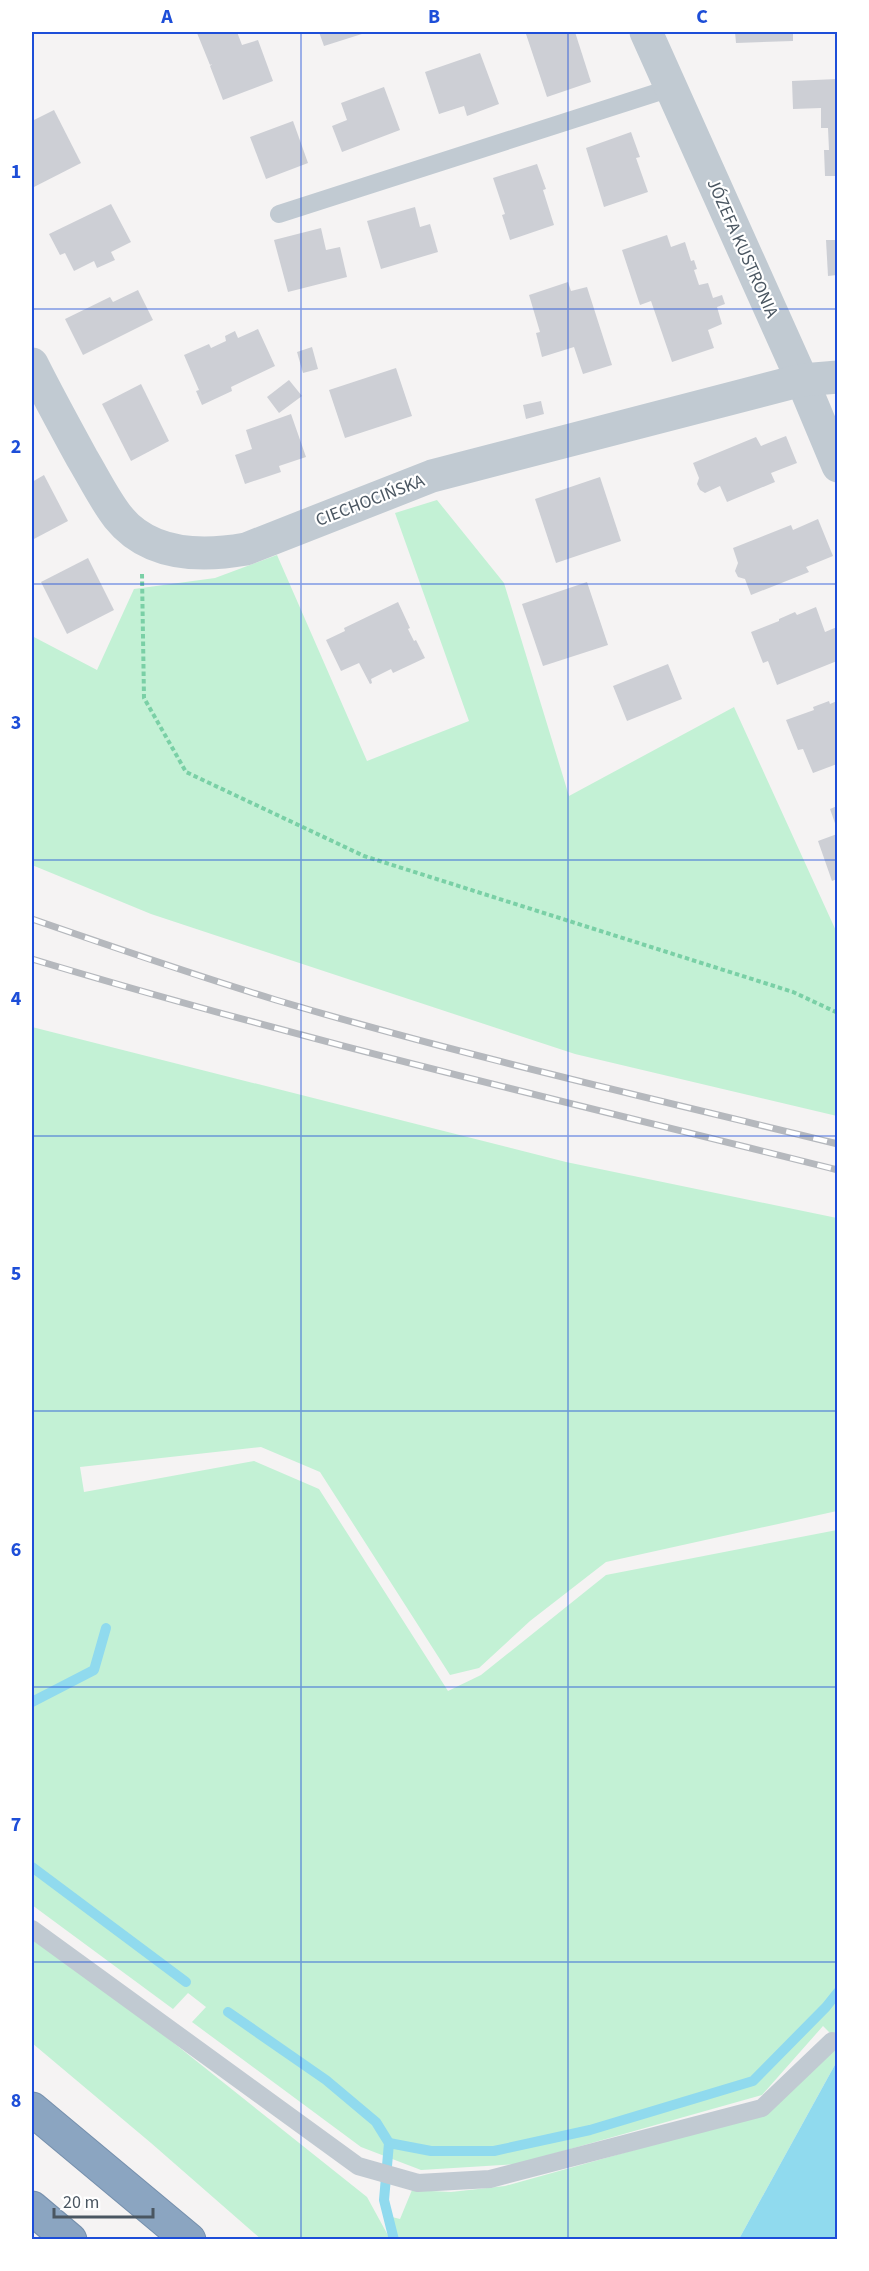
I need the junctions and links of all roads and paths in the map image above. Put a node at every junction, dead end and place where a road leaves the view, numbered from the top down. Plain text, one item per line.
1 (646, 32) edge
2 (671, 88) junction
3 (279, 214) dead end
4 (32, 364) edge
5 (837, 377) edge
6 (802, 380) junction
7 (837, 466) edge
8 (141, 537) junction
9 (837, 1013) edge
10 (32, 1929) edge
11 (832, 2041) dead end
12 (32, 2109) edge
13 (32, 2208) edge
14 (70, 2240) edge
15 (189, 2240) edge

1 - 2 street, JÓZEFA KUSTRONIA
2 - 3 lane
2 - 6 street, JÓZEFA KUSTRONIA
4 - 8 street, CIECHOCIŃSKA
5 - 6 street, CIECHOCIŃSKA
6 - 7 street, JÓZEFA KUSTRONIA
6 - 8 street, CIECHOCIŃSKA
8 - 9 path
10 - 11 lane
12 - 15 highway
13 - 14 highway

